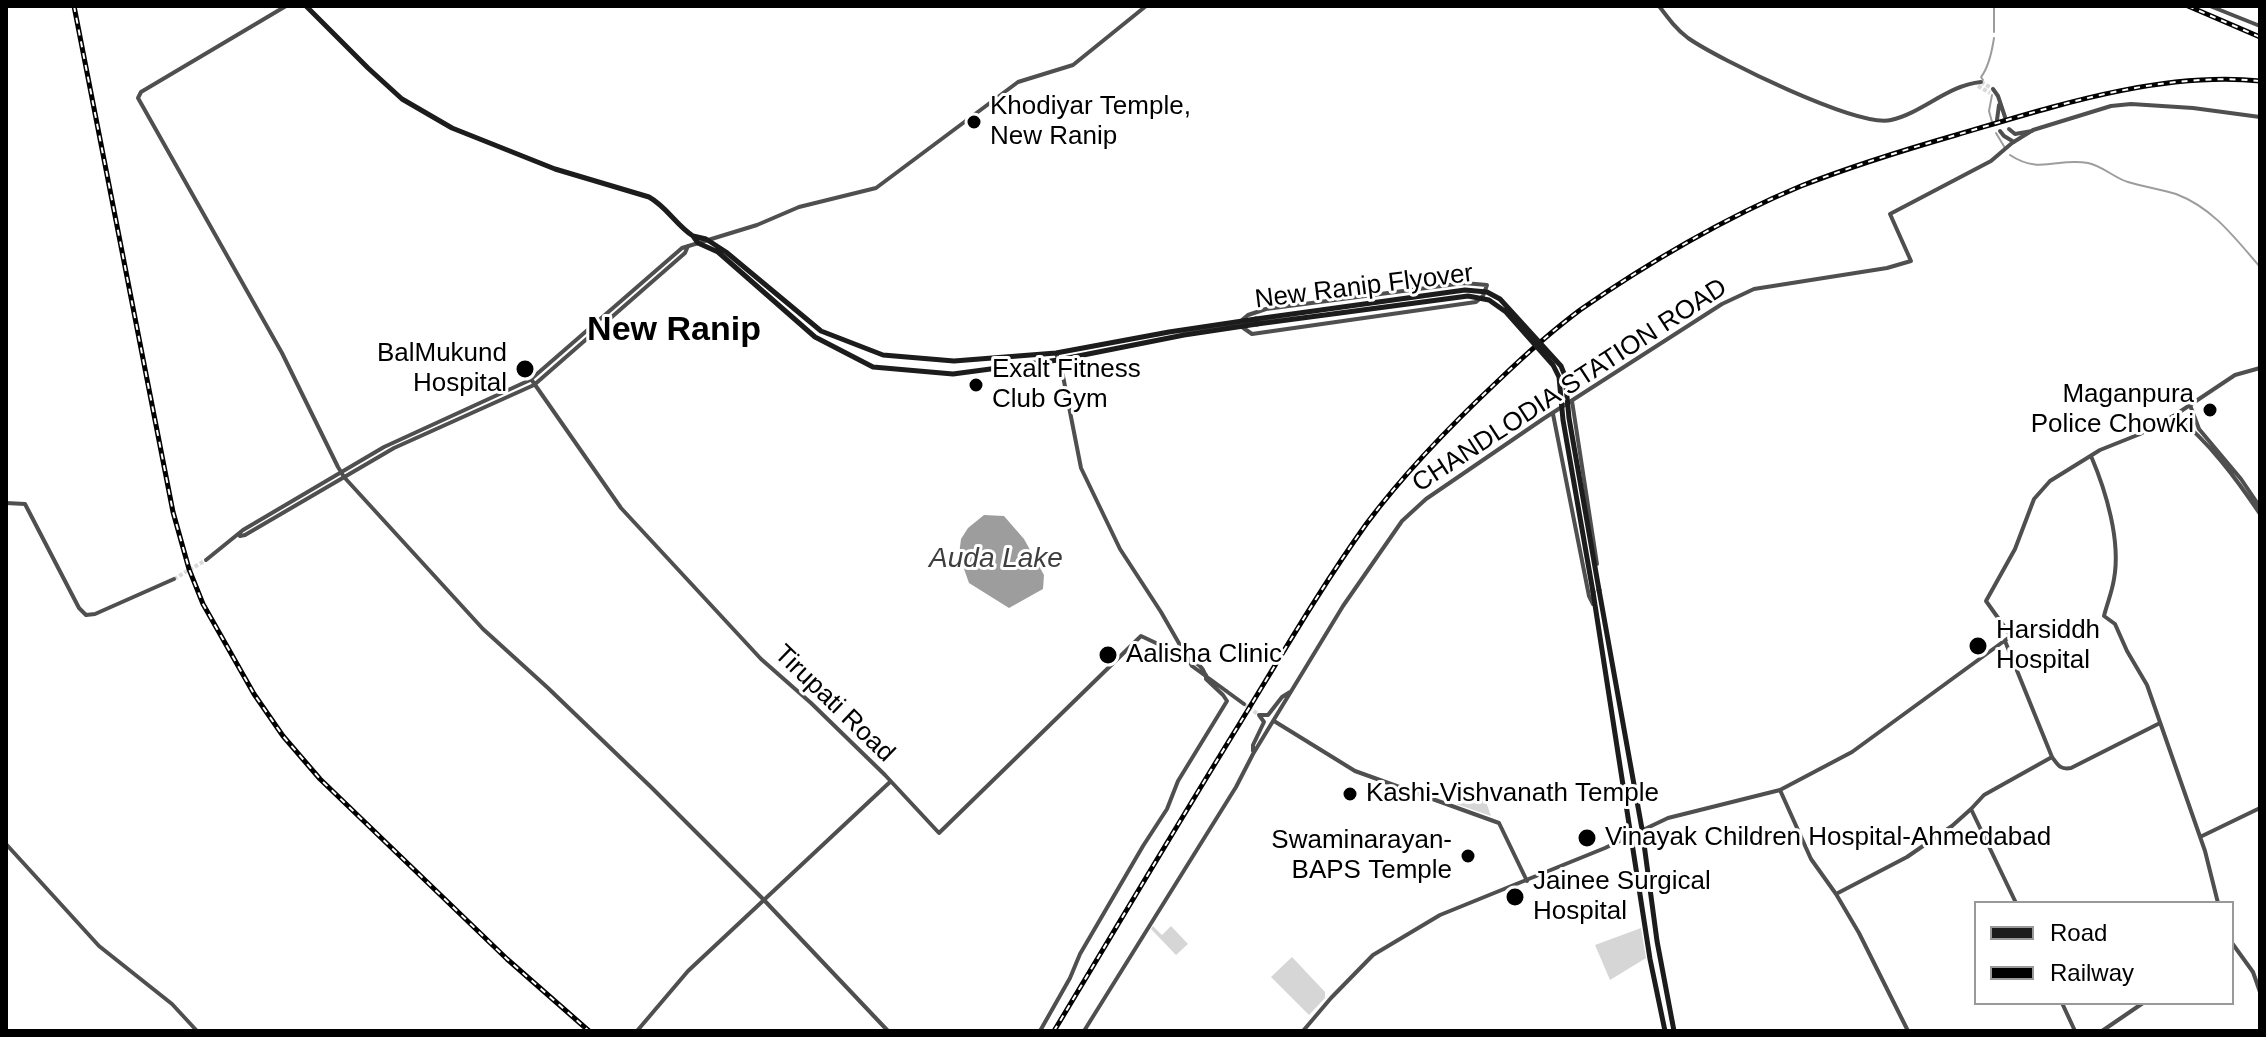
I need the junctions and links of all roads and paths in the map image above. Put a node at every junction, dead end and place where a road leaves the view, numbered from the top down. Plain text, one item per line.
1 (286, 6) edge
2 (306, 6) edge
3 (1146, 6) edge
4 (1659, 6) edge
5 (2210, 6) edge
6 (2260, 26) edge
7 (1978, 83) dead end
8 (1993, 92) tunnel mouth
9 (2000, 103) junction
10 (2005, 117) dead end
11 (2260, 117) edge
12 (1997, 120) dead end
13 (2009, 129) dead end
14 (2033, 130) junction
15 (2000, 131) dead end
16 (2014, 142) junction
17 (693, 236) junction
18 (706, 239) junction
19 (698, 243) junction
20 (1241, 324) junction
21 (1057, 356) junction
22 (2260, 368) edge
23 (533, 382) junction
24 (1572, 401) junction
25 (2190, 405) junction
26 (1553, 413) junction
27 (2175, 415) junction
28 (2091, 456) junction
29 (341, 472) junction
30 (344, 477) junction
31 (6, 503) edge
32 (2260, 507) edge
33 (2260, 514) edge
34 (238, 536) junction
35 (206, 560) tunnel mouth
36 (174, 579) tunnel mouth
37 (1596, 591) junction
38 (1600, 599) junction
39 (1595, 606) junction
40 (2005, 641) junction
41 (1190, 660) junction
42 (1205, 675) junction
43 (1291, 691) junction
44 (1244, 704) tunnel mouth
45 (1274, 721) junction
46 (2161, 723) junction
47 (1253, 754) junction
48 (2052, 757) junction
49 (890, 782) junction
50 (1780, 790) junction
51 (2260, 808) edge
52 (1971, 809) junction
53 (1642, 829) junction
54 (1632, 834) junction
55 (2200, 837) junction
56 (6, 844) edge
57 (1527, 881) junction
58 (1836, 894) junction
59 (763, 899) junction
60 (2015, 901) edge
61 (2217, 901) edge
62 (2234, 946) edge
63 (2240, 955) junction
64 (2234, 959) edge
65 (2260, 992) edge
66 (2063, 1005) edge
67 (2140, 1005) edge
68 (197, 1031) edge
69 (637, 1031) edge
70 (888, 1031) edge
71 (1040, 1031) edge
72 (1084, 1031) edge
73 (1303, 1031) edge
74 (1665, 1031) edge
75 (1674, 1031) edge
76 (1908, 1031) edge
77 (2075, 1031) edge
78 (2102, 1031) edge

1 - 29 street
2 - 17 main road
3 - 18 street
4 - 7 street
5 - 6 street
8 - 9 street
9 - 10 street
9 - 12 street
11 - 14 street, CHANDLODIA STATION ROAD
13 - 14 street
14 - 16 street, CHANDLODIA STATION ROAD
15 - 16 street
16 - 24 street, CHANDLODIA STATION ROAD
17 - 18 main road
17 - 19 main road
18 - 19 street
18 - 21 main road
19 - 21 main road
19 - 23 street
20 - 20 street
20 - 21 main road, New Ranip Flyover
20 - 37 main road, New Ranip Flyover, bridge
21 - 41 street
22 - 25 street
23 - 29 street
23 - 30 street
23 - 49 street, Tirupati Road
24 - 26 street, CHANDLODIA STATION ROAD
24 - 38 street
25 - 27 street
25 - 32 street
26 - 39 street
26 - 43 street, CHANDLODIA STATION ROAD
27 - 28 street
27 - 33 street
28 - 40 street
28 - 46 street
29 - 30 street
29 - 34 street
30 - 34 street
30 - 59 street
31 - 36 street
34 - 35 street
37 - 38 main road, New Ranip Flyover
37 - 39 main road, New Ranip Flyover
38 - 53 main road, New Ranip Flyover
39 - 54 main road, New Ranip Flyover
40 - 48 street
40 - 50 street
41 - 42 street
41 - 49 street, Tirupati Road
42 - 44 street
42 - 71 street
43 - 45 street, CHANDLODIA STATION ROAD
43 - 47 street
45 - 47 street, CHANDLODIA STATION ROAD
45 - 57 street
46 - 48 street
46 - 55 street
47 - 72 street, CHANDLODIA STATION ROAD
48 - 52 street
49 - 59 street
50 - 53 street
50 - 58 street
51 - 55 street
52 - 58 street
52 - 60 street
53 - 54 street
53 - 75 main road, New Ranip Flyover
54 - 57 street
54 - 74 main road, New Ranip Flyover
55 - 61 street
56 - 68 street
57 - 73 street
58 - 76 street
59 - 69 street
59 - 70 street
62 - 63 street
63 - 64 street
63 - 65 street
66 - 77 street
67 - 78 street

